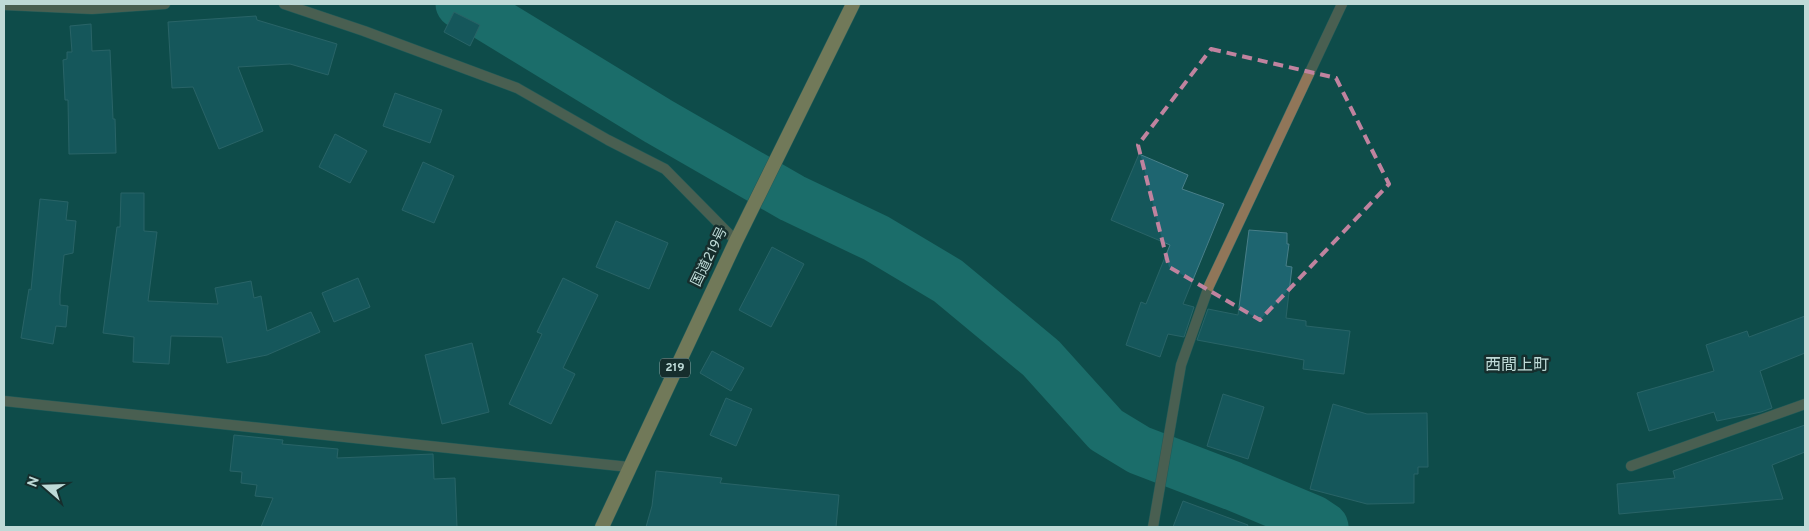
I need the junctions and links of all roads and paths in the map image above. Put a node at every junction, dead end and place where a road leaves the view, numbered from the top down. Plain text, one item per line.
1 (165, 4) edge
2 (284, 4) edge
3 (853, 4) edge
4 (1342, 4) edge
5 (4, 5) edge
6 (736, 241) junction
7 (4, 401) edge
8 (1805, 404) edge
9 (1631, 466) dead end
10 (628, 467) junction
11 (602, 527) edge
12 (1153, 527) edge

1 - 5 street
2 - 6 street
3 - 6 highway, 国道219号 / 219
4 - 12 street
6 - 10 highway, 国道219号 / 219
7 - 10 street
8 - 9 street
10 - 11 highway, 国道219号 / 219

